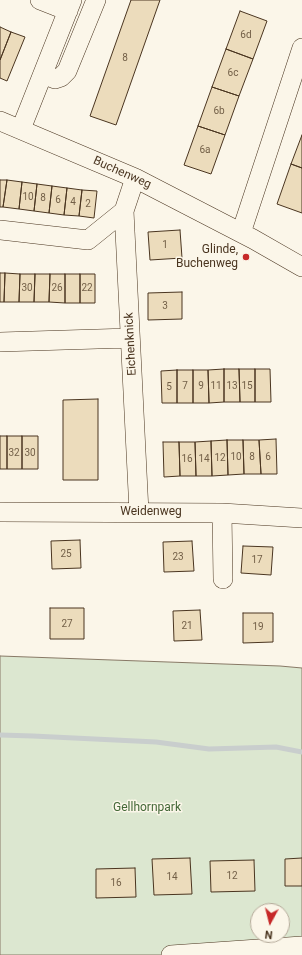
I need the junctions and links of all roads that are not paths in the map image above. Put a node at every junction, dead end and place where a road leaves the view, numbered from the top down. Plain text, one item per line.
1 (40, 0) edge
2 (96, 0) edge
3 (70, 6) edge
4 (302, 48) edge
5 (43, 74) junction
6 (0, 121) edge
7 (21, 129) junction
8 (136, 178) junction
9 (124, 211) junction
10 (0, 230) edge
11 (241, 233) junction
12 (302, 267) edge
13 (130, 338) junction
14 (0, 342) edge
15 (0, 512) edge
16 (139, 512) junction
17 (222, 513) junction
18 (302, 518) edge
19 (223, 579) dead end
20 (302, 946) edge
21 (171, 955) edge

1 - 3 street
2 - 5 street
3 - 5 street
4 - 11 street
5 - 7 street
6 - 7 street, Buchenweg
7 - 8 street, Buchenweg
8 - 9 street, Eichenknick
8 - 11 street, Buchenweg
9 - 10 street
9 - 13 street, Eichenknick
11 - 12 street, Buchenweg
13 - 14 street
13 - 16 street, Eichenknick
15 - 16 street, Weidenweg
16 - 17 street, Weidenweg
17 - 18 street, Weidenweg
17 - 19 street
20 - 21 street

